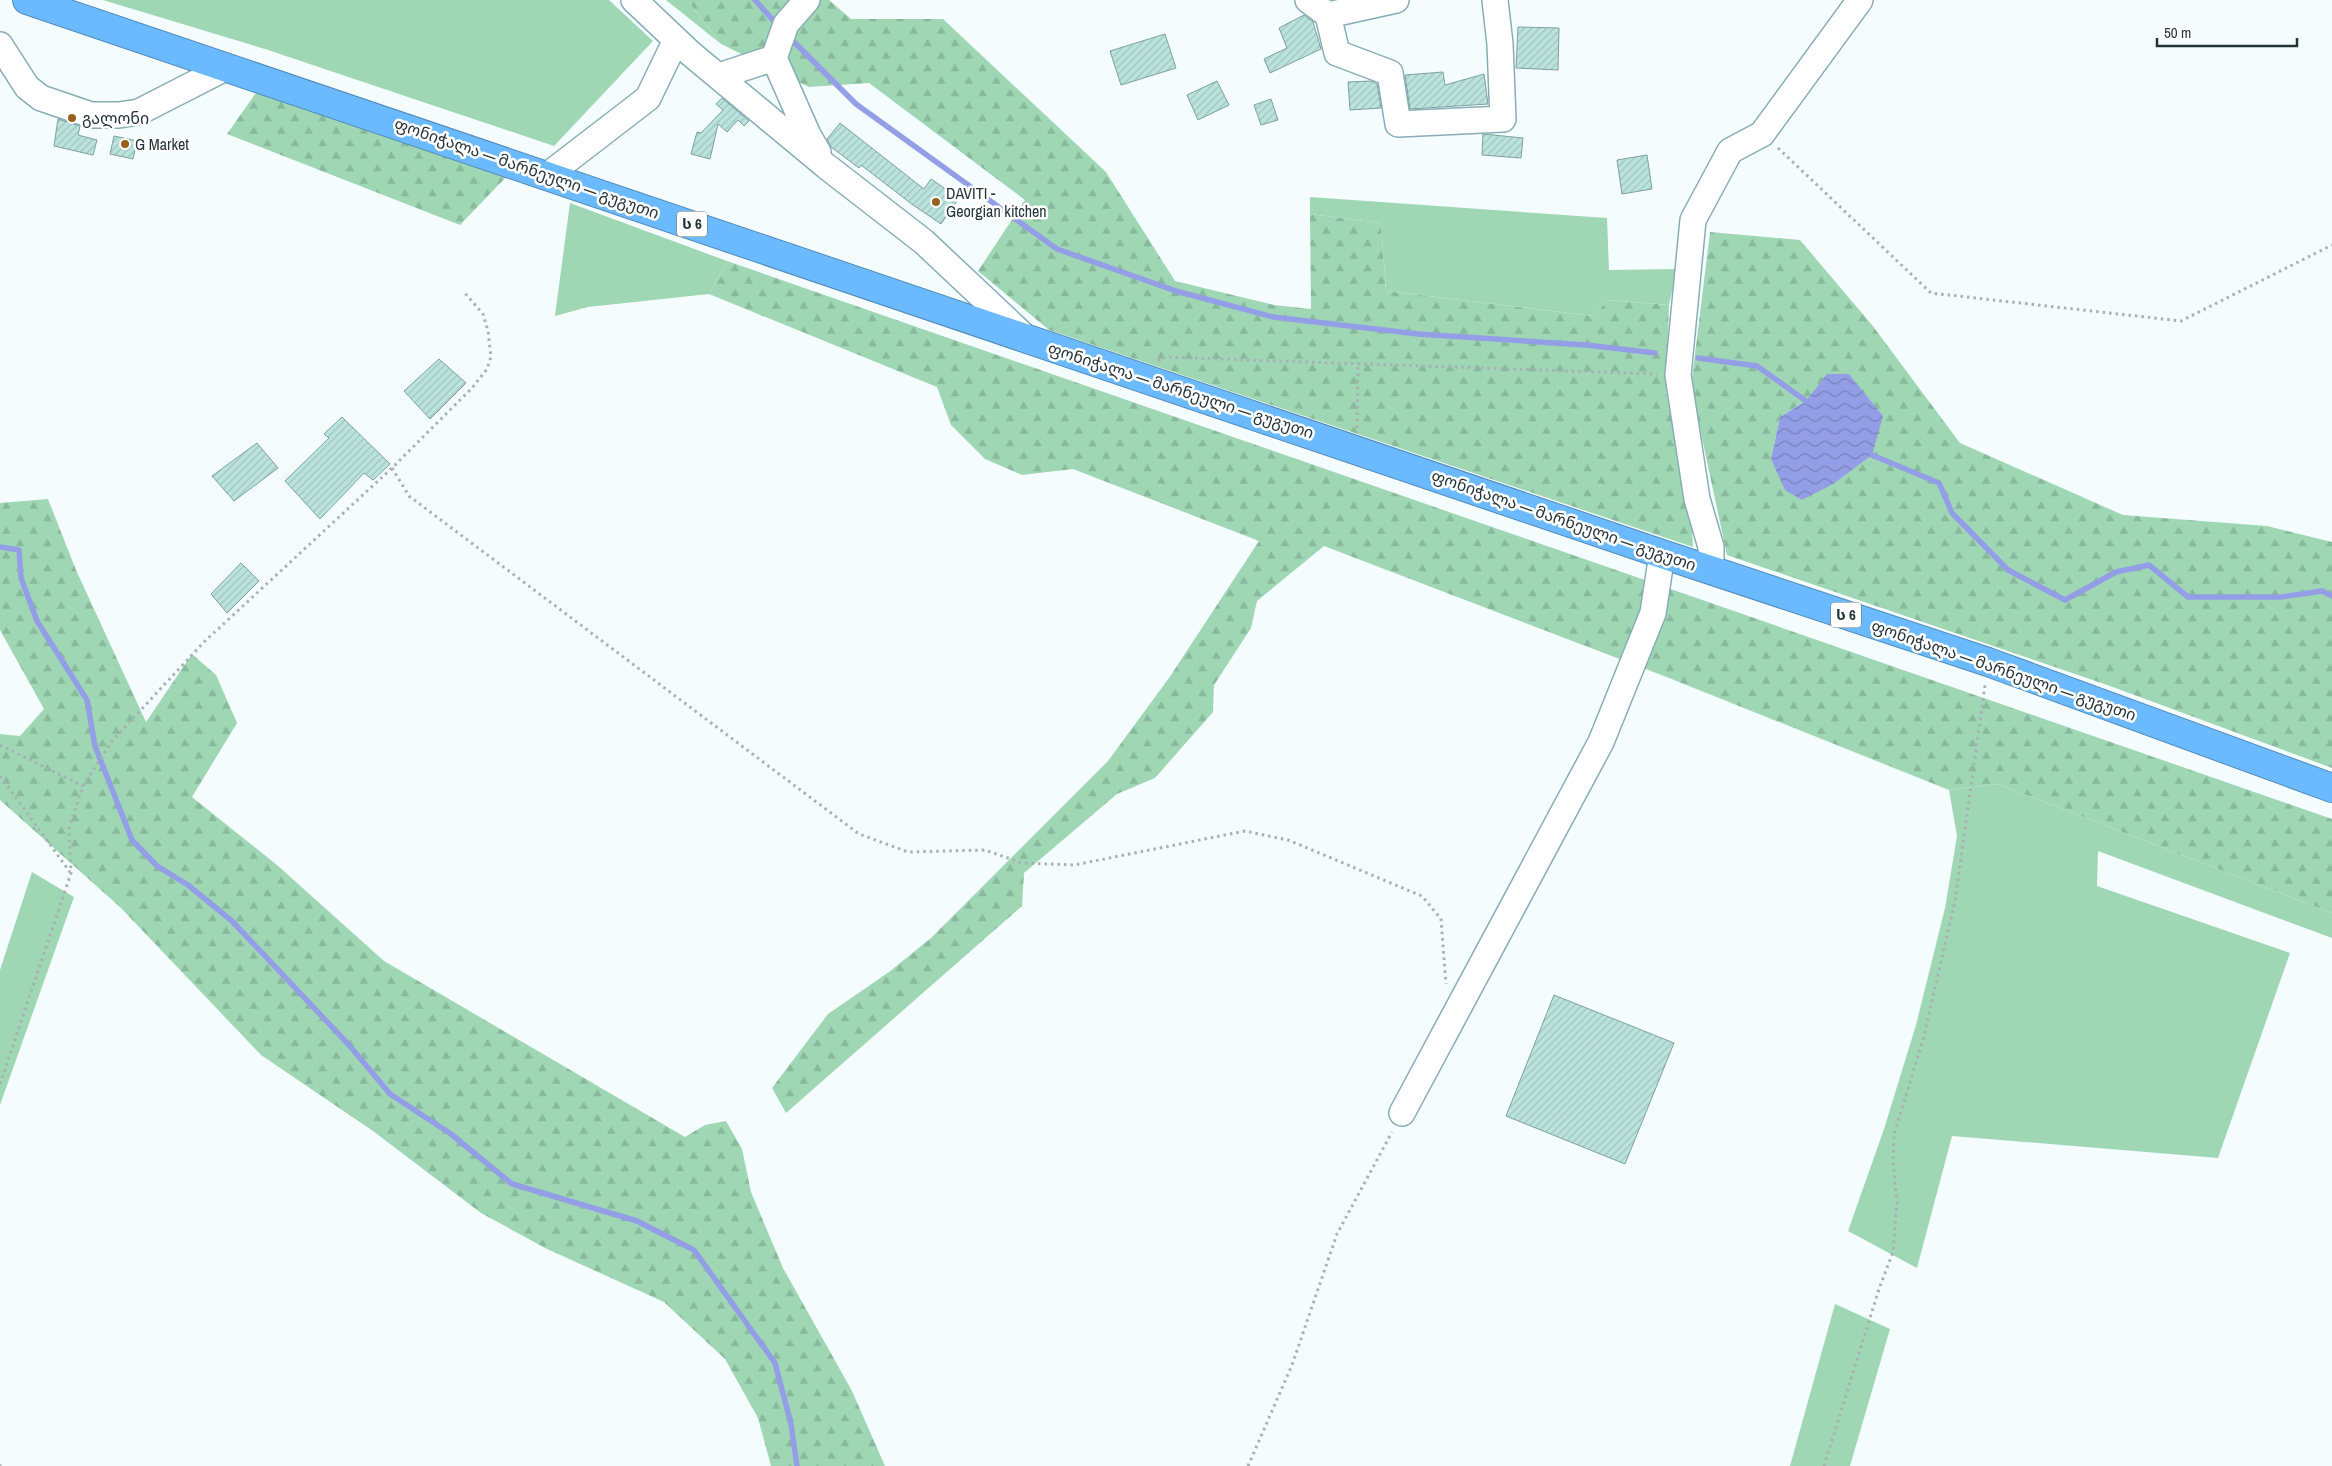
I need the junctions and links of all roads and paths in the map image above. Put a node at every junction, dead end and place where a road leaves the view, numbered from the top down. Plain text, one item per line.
1 (27, 0) edge
2 (634, 0) edge
3 (808, 0) edge
4 (1308, 0) edge
5 (1396, 0) edge
6 (1495, 0) edge
7 (1860, 0) edge
8 (1328, 15) junction
9 (676, 40) junction
10 (0, 45) edge
11 (774, 58) junction
12 (227, 67) junction
13 (719, 76) junction
14 (1762, 134) junction
15 (826, 166) junction
16 (548, 175) junction
17 (2332, 245) edge
18 (464, 292) dead end
19 (1027, 339) junction
20 (1358, 364) junction
21 (1678, 375) junction
22 (1148, 380) junction
23 (1356, 449) junction
24 (392, 468) junction
25 (1662, 554) junction
26 (1711, 570) junction
27 (1988, 662) junction
28 (0, 745) edge
29 (0, 776) edge
30 (83, 786) junction
31 (2332, 788) edge
32 (71, 873) junction
33 (1456, 1010) junction
34 (0, 1084) edge
35 (1402, 1113) joint
36 (1248, 1466) edge
37 (1824, 1466) edge

1 - 12 highway, ფონიჭალა — მარნეული — გუგუთი / ს 6
2 - 9 street
3 - 11 street
4 - 8 street
5 - 8 street
6 - 8 street
7 - 14 street
9 - 13 street
9 - 16 street
10 - 12 street
11 - 13 street
11 - 15 street
12 - 16 highway, ფონიჭალა — მარნეული — გუგუთი / ს 6
13 - 15 street
14 - 17 path
14 - 21 street
15 - 19 street
16 - 19 highway, ფონიჭალა — მარნეული — გუგუთი / ს 6
18 - 24 path
19 - 22 highway, ფონიჭალა — მარნეული — გუგუთი / ს 6
20 - 21 path
20 - 22 path
20 - 23 path
21 - 26 street
22 - 23 highway, ფონიჭალა — მარნეული — გუგუთი / ს 6
23 - 25 highway, ფონიჭალა — მარნეული — გუგუთი / ს 6
24 - 30 path
24 - 33 path
25 - 26 highway, ფონიჭალა — მარნეული — გუგუთი / ს 6
25 - 33 street
26 - 27 highway, ფონიჭალა — მარნეული — გუგუთი / ს 6
27 - 31 highway, ფონიჭალა — მარნეული — გუგუთი / ს 6
27 - 37 path
28 - 30 path
29 - 32 path
30 - 32 path
32 - 34 path
33 - 35 street
35 - 36 path

